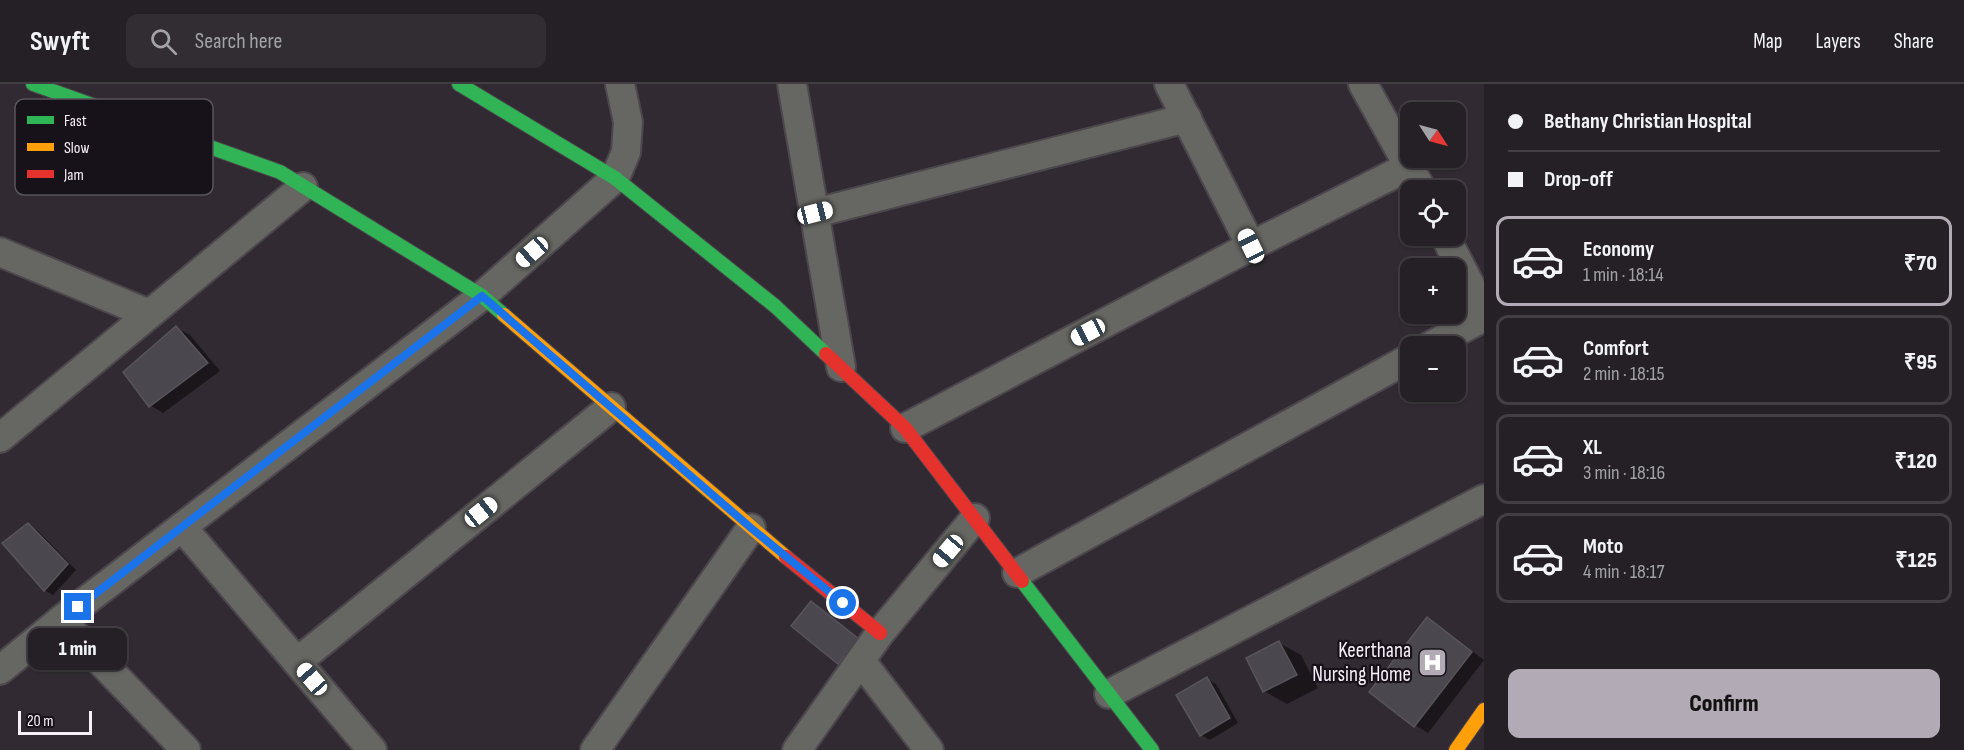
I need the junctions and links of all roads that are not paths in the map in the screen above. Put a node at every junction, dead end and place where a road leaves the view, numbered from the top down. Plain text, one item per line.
1 (33, 84) edge
2 (459, 84) edge
3 (620, 84) edge
4 (792, 84) edge
5 (1169, 84) edge
6 (1362, 84) edge
7 (75, 99) edge
8 (1187, 118) junction
9 (213, 148) edge
10 (1400, 149) edge
11 (1406, 168) edge
12 (615, 178) junction
13 (303, 187) junction
14 (815, 213) junction
15 (1251, 246) junction
16 (1450, 246) edge
17 (0, 252) edge
18 (482, 296) junction
19 (1484, 312) edge
20 (149, 314) junction
21 (1484, 317) edge
22 (1449, 336) edge
23 (1400, 362) edge
24 (841, 367) junction
25 (611, 407) junction
26 (905, 428) junction
27 (0, 438) edge
28 (1484, 499) edge
29 (975, 518) junction
30 (182, 527) junction
31 (751, 528) junction
32 (1017, 573) junction
33 (61, 620) junction
34 (880, 633) junction
35 (861, 661) junction
36 (297, 662) junction
37 (0, 670) edge
38 (1109, 693) junction
39 (1484, 710) edge
40 (186, 750) edge
41 (372, 750) edge
42 (595, 750) edge
43 (797, 750) edge
44 (929, 750) edge
45 (1152, 750) edge
46 (1456, 750) edge

1 - 7 street
2 - 12 street
3 - 12 street
4 - 14 street
5 - 8 street
6 - 10 street
8 - 14 street
8 - 15 street
9 - 13 street
11 - 15 street
12 - 18 street
12 - 24 street
13 - 18 street
13 - 20 street
14 - 24 street
15 - 26 street
16 - 19 street
17 - 20 street
18 - 25 street
18 - 30 street
20 - 27 street
21 - 22 street
23 - 32 street
24 - 26 street
25 - 31 street
25 - 36 street
26 - 29 street
28 - 38 street
29 - 32 street
29 - 34 street
30 - 33 street
30 - 36 street
31 - 34 street
31 - 42 street
32 - 38 street
33 - 37 street
33 - 40 street
34 - 35 street
35 - 43 street
35 - 44 street
36 - 41 street
38 - 45 street
39 - 46 street

